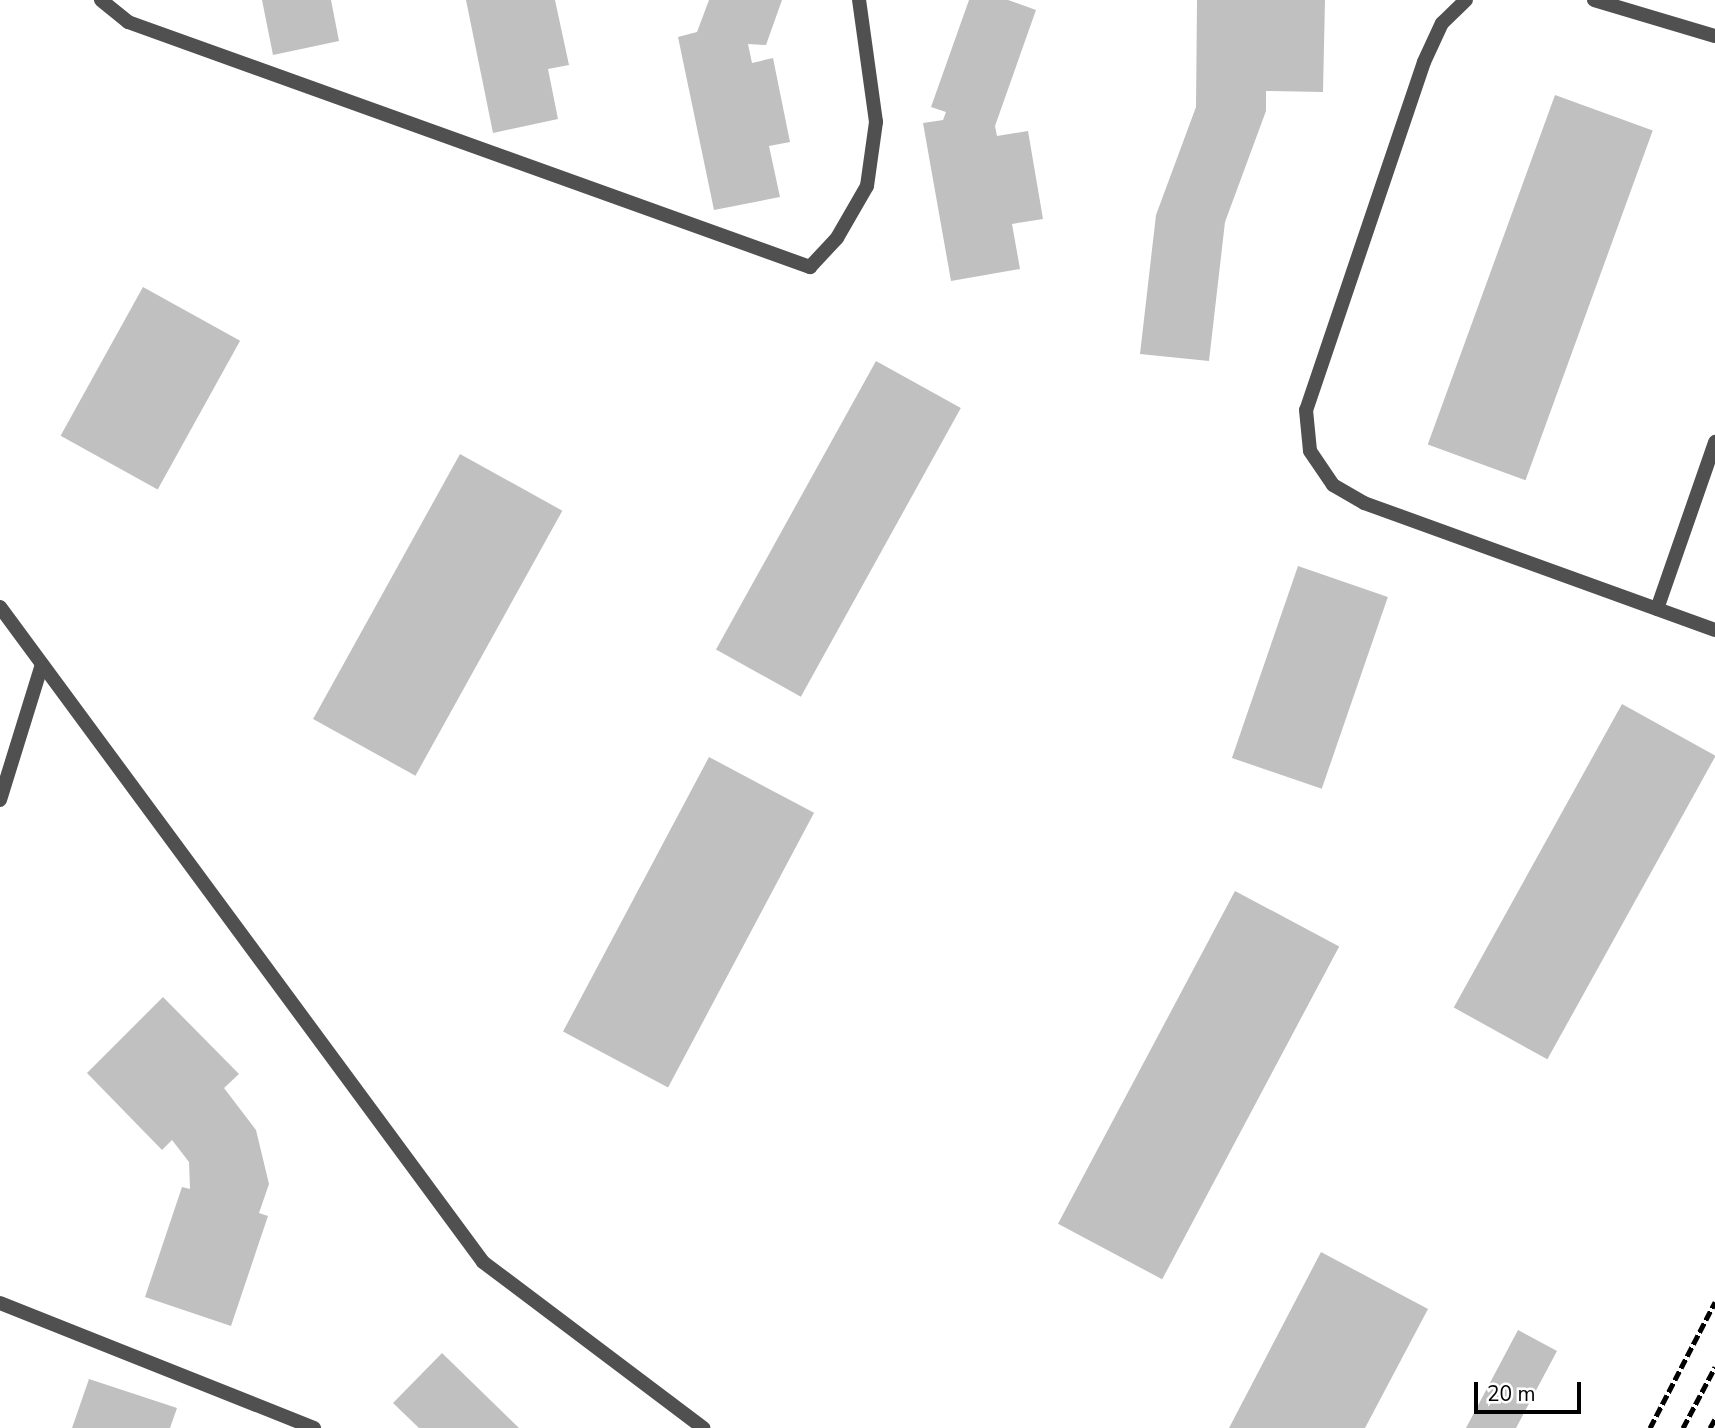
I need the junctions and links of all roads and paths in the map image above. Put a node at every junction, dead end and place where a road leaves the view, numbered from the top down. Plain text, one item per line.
1 (101, 0) edge
2 (859, 0) edge
3 (1466, 0) edge
4 (1594, 0) edge
5 (1715, 36) edge
6 (1715, 442) edge
7 (0, 607) edge
8 (1657, 609) junction
9 (1715, 630) edge
10 (42, 664) junction
11 (0, 800) edge
12 (0, 1303) edge
13 (314, 1428) edge
14 (703, 1428) edge

1 - 2 street
3 - 8 street
4 - 5 street
6 - 8 street
7 - 10 street
8 - 9 street
10 - 11 street
10 - 14 street
12 - 13 street

